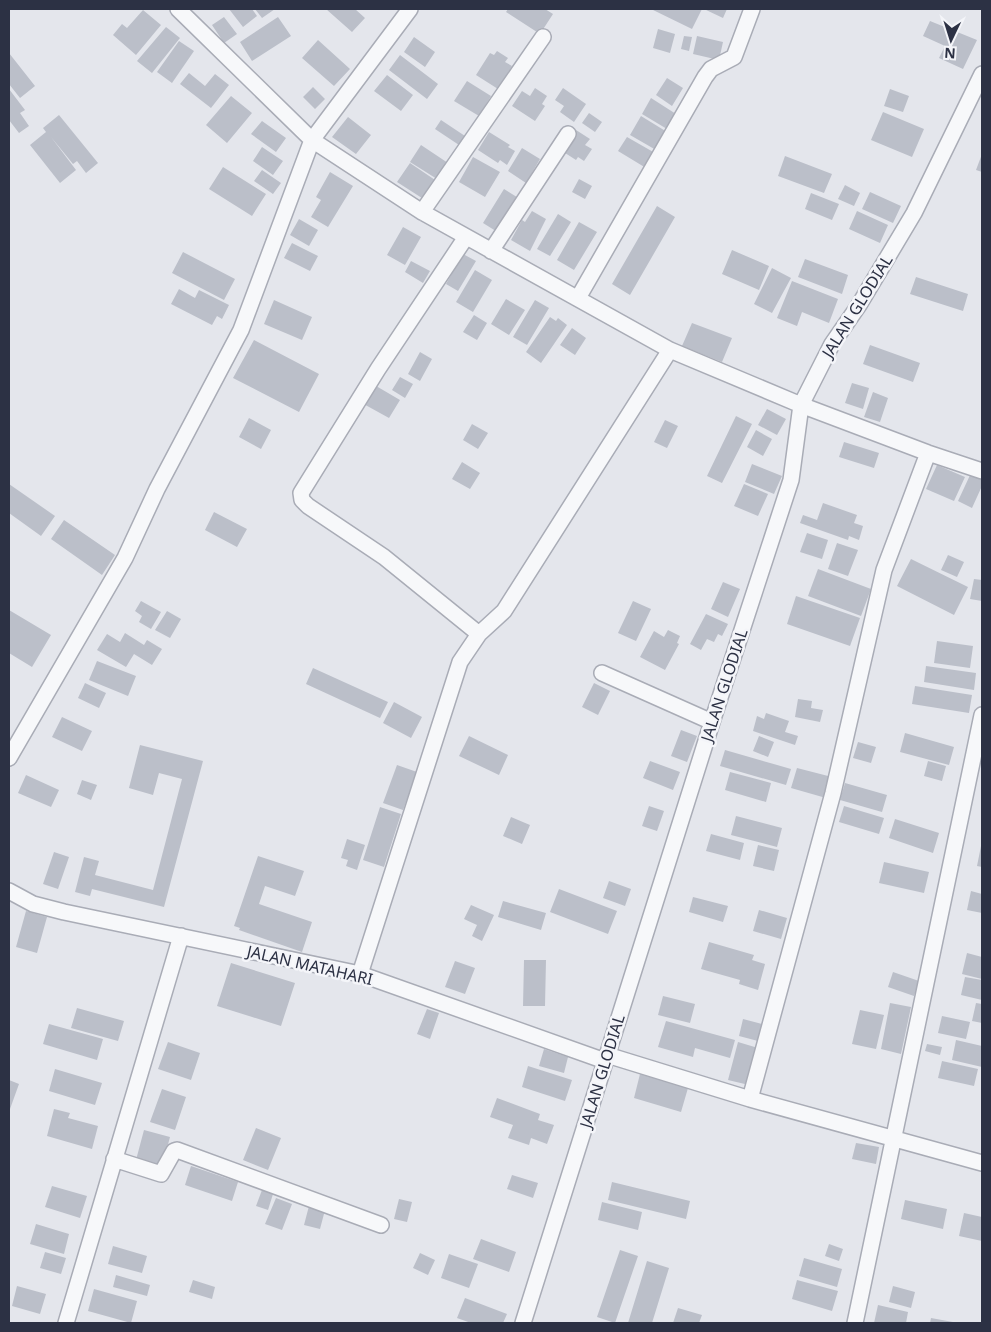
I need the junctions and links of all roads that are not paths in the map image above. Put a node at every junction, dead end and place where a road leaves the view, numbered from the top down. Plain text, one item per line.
1 (178, 9) edge
2 (410, 9) edge
3 (752, 9) edge
4 (543, 37) dead end
5 (982, 74) edge
6 (568, 134) dead end
7 (312, 140) junction
8 (422, 212) junction
9 (466, 237) junction
10 (491, 251) junction
11 (578, 298) junction
12 (670, 350) junction
13 (801, 405) junction
14 (928, 453) junction
15 (982, 471) edge
16 (479, 634) junction
17 (602, 673) dead end
18 (982, 715) edge
19 (712, 722) junction
20 (9, 758) edge
21 (9, 891) edge
22 (181, 936) junction
23 (360, 974) junction
24 (606, 1058) junction
25 (750, 1099) junction
26 (894, 1138) junction
27 (114, 1159) junction
28 (982, 1163) edge
29 (381, 1225) dead end
30 (66, 1323) edge
31 (524, 1323) edge
32 (855, 1323) edge

1 - 7 street
2 - 7 street
3 - 11 street
4 - 8 street
5 - 13 street, JALAN GLODIAL
6 - 10 street
7 - 8 street
7 - 20 street
8 - 9 street
9 - 10 street
9 - 16 street
10 - 11 street
11 - 12 street
12 - 13 street
12 - 16 street
13 - 14 street
13 - 19 street, JALAN GLODIAL
14 - 15 street
14 - 25 street
16 - 23 street
17 - 19 street
18 - 26 street
19 - 24 street, JALAN GLODIAL
21 - 22 street, JALAN MATAHARI
22 - 23 street, JALAN MATAHARI
22 - 27 street
23 - 24 street, JALAN MATAHARI
24 - 25 street, JALAN MATAHARI
24 - 31 street, JALAN GLODIAL
25 - 26 street, JALAN MATAHARI
26 - 28 street, JALAN MATAHARI
26 - 32 street
27 - 29 street
27 - 30 street

